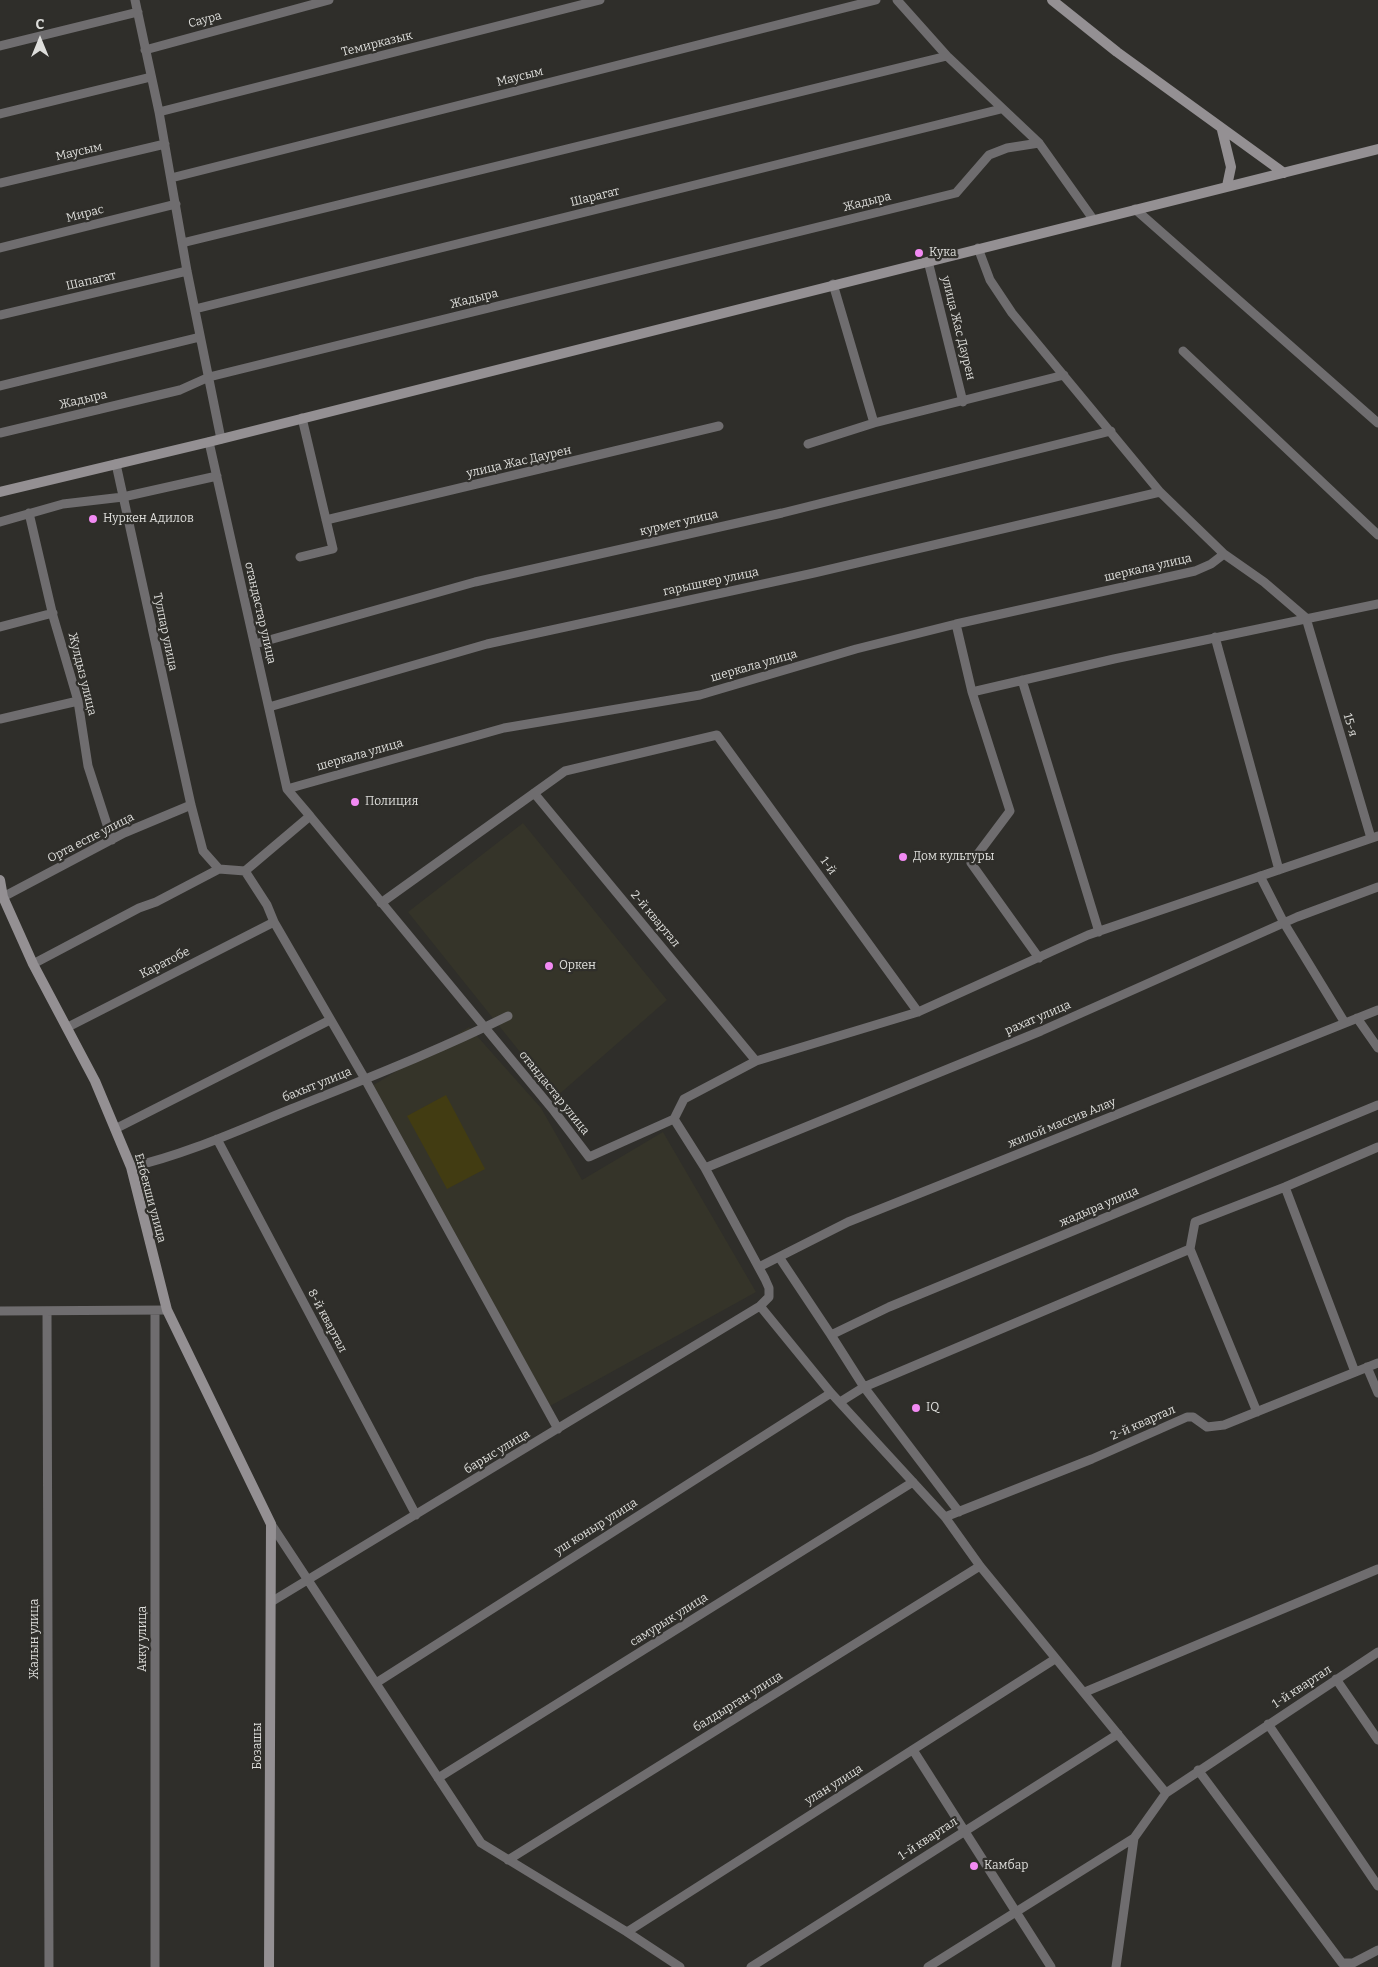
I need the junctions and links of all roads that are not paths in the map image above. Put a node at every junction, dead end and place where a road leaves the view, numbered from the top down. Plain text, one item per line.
1 (135, 0) edge
2 (329, 0) edge
3 (600, 0) edge
4 (876, 0) edge
5 (897, 0) edge
6 (1052, 0) edge
7 (138, 12) junction
8 (0, 46) edge
9 (145, 50) junction
10 (947, 56) junction
11 (151, 77) junction
12 (1001, 109) junction
13 (160, 112) junction
14 (0, 114) edge
15 (1222, 129) junction
16 (1039, 143) junction
17 (165, 144) junction
18 (1378, 149) edge
19 (1284, 173) junction
20 (171, 178) junction
21 (0, 183) edge
22 (1227, 186) junction
23 (176, 204) junction
24 (1135, 209) junction
25 (1093, 219) junction
26 (182, 243) junction
27 (0, 248) edge
28 (978, 248) junction
29 (928, 261) junction
30 (187, 271) junction
31 (833, 284) junction
32 (195, 309) junction
33 (0, 316) edge
34 (200, 337) junction
35 (1183, 351) dead end
36 (1064, 375) junction
37 (209, 377) junction
38 (0, 386) edge
39 (963, 402) junction
40 (302, 418) junction
41 (874, 423) junction
42 (1378, 423) edge
43 (719, 426) dead end
44 (1111, 431) junction
45 (0, 433) edge
46 (221, 438) junction
47 (209, 442) junction
48 (808, 444) dead end
49 (116, 464) junction
50 (217, 476) junction
51 (0, 492) edge
52 (1160, 492) junction
53 (123, 496) junction
54 (29, 513) junction
55 (326, 520) junction
56 (0, 522) edge
57 (1378, 535) edge
58 (1224, 554) junction
59 (300, 558) dead end
60 (1378, 604) edge
61 (53, 613) junction
62 (1306, 618) junction
63 (956, 624) junction
64 (0, 627) edge
65 (1215, 638) junction
66 (255, 644) junction
67 (1022, 680) junction
68 (972, 692) junction
69 (78, 701) junction
70 (269, 707) junction
71 (0, 719) edge
72 (287, 789) junction
73 (534, 793) junction
74 (191, 805) junction
75 (310, 816) junction
76 (1374, 837) edge
77 (112, 840) junction
78 (219, 869) junction
79 (1279, 870) junction
80 (244, 871) junction
81 (1260, 876) junction
82 (0, 880) edge
83 (1378, 886) edge
84 (3, 896) junction
85 (381, 903) junction
86 (274, 922) junction
87 (1284, 922) junction
88 (1099, 932) junction
89 (1039, 958) junction
90 (33, 964) junction
91 (1378, 1010) edge
92 (918, 1012) junction
93 (508, 1016) dead end
94 (1358, 1018) junction
95 (330, 1020) junction
96 (1345, 1023) junction
97 (68, 1027) junction
98 (484, 1028) junction
99 (1378, 1048) edge
100 (756, 1061) junction
101 (365, 1079) junction
102 (1378, 1105) edge
103 (674, 1118) junction
104 (115, 1129) junction
105 (217, 1139) junction
106 (1378, 1147) edge
107 (131, 1167) junction
108 (705, 1168) junction
109 (1285, 1187) junction
110 (1190, 1249) junction
111 (779, 1258) junction
112 (759, 1267) junction
113 (760, 1306) junction
114 (167, 1310) junction
115 (0, 1311) edge
116 (47, 1311) junction
117 (155, 1311) junction
118 (831, 1335) junction
119 (1378, 1363) edge
120 (1366, 1367) junction
121 (1355, 1372) junction
122 (864, 1387) junction
123 (830, 1393) junction
124 (1378, 1393) edge
125 (840, 1402) junction
126 (1257, 1412) junction
127 (558, 1430) junction
128 (913, 1482) junction
129 (959, 1512) junction
130 (416, 1515) junction
131 (945, 1517) junction
132 (271, 1524) junction
133 (980, 1566) junction
134 (1378, 1569) edge
135 (308, 1580) junction
136 (271, 1602) junction
137 (1378, 1652) edge
138 (1055, 1659) junction
139 (1336, 1679) junction
140 (376, 1683) junction
141 (1085, 1692) junction
142 (1268, 1724) junction
143 (1118, 1734) junction
144 (1378, 1740) edge
145 (913, 1750) junction
146 (1198, 1770) junction
147 (438, 1778) junction
148 (1166, 1793) junction
149 (965, 1830) junction
150 (1134, 1838) junction
151 (508, 1860) junction
152 (1378, 1886) edge
153 (1016, 1910) junction
154 (627, 1932) junction
155 (1378, 1950) edge
156 (1340, 1965) edge
157 (49, 1967) edge
158 (155, 1967) edge
159 (269, 1967) edge
160 (680, 1967) edge
161 (752, 1967) edge
162 (928, 1967) edge
163 (1051, 1967) edge
164 (1116, 1967) edge

1 - 7 street
2 - 9 street, Саура
3 - 13 street, Темирказык
4 - 20 street, Маусым
5 - 10 street
6 - 15 main road
7 - 8 street
7 - 9 street
9 - 11 street
10 - 12 street
10 - 26 street
11 - 13 street
11 - 14 street
12 - 16 street
12 - 32 street, Шарагат
13 - 17 street
15 - 19 main road
15 - 22 main road
16 - 25 street
16 - 37 street, Жадыра
17 - 20 street
17 - 21 street, Маусым
18 - 19 main road
19 - 22 main road
20 - 23 street
22 - 24 main road
23 - 26 street
23 - 27 street, Мирас
24 - 25 main road
24 - 42 street
25 - 28 main road
26 - 30 street
28 - 29 main road
28 - 36 street
29 - 31 main road
29 - 39 street, улица Жас Даурен
30 - 32 street
30 - 33 street, Шапагат
31 - 40 main road
31 - 41 street
32 - 34 street
34 - 37 street
34 - 38 street
35 - 57 street
36 - 39 street
36 - 44 street
37 - 45 street, Жадыра
37 - 46 street
39 - 41 street
40 - 46 main road
40 - 55 street
41 - 48 street
43 - 55 street, улица Жас Даурен
44 - 52 street
44 - 66 street, курмет улица
46 - 47 main road
47 - 49 main road
47 - 50 street, отандастар улица
49 - 51 main road
49 - 53 street, Тулпар улица
50 - 53 street
50 - 66 street, отандастар улица
52 - 58 street
52 - 70 street, гарышкер улица
53 - 54 street
53 - 74 street, Тулпар улица
54 - 56 street
54 - 61 street, Жулдыз улица
55 - 59 street
58 - 62 street
58 - 63 street, шеркала улица
60 - 62 street
61 - 64 street
61 - 69 street, Жулдыз улица
62 - 65 street
62 - 76 street, 15-я
63 - 68 street
63 - 72 street, шеркала улица
65 - 67 street
65 - 79 street
66 - 70 street, отандастар улица
67 - 68 street
67 - 88 street
68 - 89 street
69 - 71 street
69 - 77 street, Жулдыз улица
70 - 72 street, отандастар улица
72 - 75 street, отандастар улица
73 - 85 street
73 - 92 street, 1-й
73 - 100 street, 2-й квартал
74 - 77 street, Орта еспе улица
74 - 78 street, Тулпар улица
75 - 80 street
75 - 85 street, отандастар улица
76 - 79 street
77 - 84 street, Орта еспе улица
78 - 80 street
78 - 90 street
79 - 81 street
80 - 86 street
81 - 87 street
81 - 88 street
82 - 84 main road, Енбекши улица
83 - 87 street, рахат улица
84 - 90 main road, Енбекши улица
85 - 98 street, отандастар улица
86 - 95 street
86 - 97 street, Каратобе
87 - 96 street
87 - 108 street, рахат улица
88 - 89 street
89 - 92 street
90 - 97 main road, Енбекши улица
91 - 94 street, жилой массив Алау
92 - 100 street
93 - 98 street, бахыт улица
94 - 96 street, жилой массив Алау
94 - 99 street
95 - 101 street
95 - 104 street
96 - 111 street, жилой массив Алау
97 - 104 main road, Енбекши улица
98 - 101 street, бахыт улица
98 - 103 street, отандастар улица
100 - 103 street
101 - 105 street, бахыт улица
101 - 127 street
102 - 118 street, жадыра улица
103 - 108 street
104 - 107 main road, Енбекши улица
105 - 107 street, бахыт улица
105 - 130 street, 8-й квартал
106 - 109 street
107 - 114 main road, Енбекши улица
108 - 112 street
109 - 110 street
109 - 121 street
110 - 122 street
110 - 126 street
111 - 112 street, жилой массив Алау
111 - 118 street
112 - 113 street
113 - 123 street
113 - 127 street, барыс улица
114 - 117 street
114 - 132 main road, Енбекши улица
115 - 116 street
116 - 117 street
116 - 157 street, Жалын улица
117 - 158 street, Акку улица
118 - 122 street
119 - 120 street, 2-й квартал
120 - 121 street, 2-й квартал
120 - 124 street
121 - 126 street, 2-й квартал
122 - 125 street
122 - 129 street
123 - 125 street
123 - 140 street, уш коныр улица
125 - 128 street
126 - 129 street, 2-й квартал
127 - 130 street, барыс улица
128 - 131 street
128 - 147 street, самурык улица
129 - 131 street, 2-й квартал
130 - 135 street, барыс улица
131 - 133 street
132 - 135 street
132 - 136 main road, Бозашы
133 - 138 street
133 - 151 street, балдырган улица
134 - 141 street
135 - 136 street, барыс улица
135 - 140 street
136 - 159 main road, Бозашы
137 - 139 street, 1-й квартал
138 - 141 street
138 - 145 street, улан улица
139 - 142 street, 1-й квартал
139 - 144 street
140 - 147 street
141 - 143 street
142 - 146 street, 1-й квартал
142 - 152 street
143 - 148 street
143 - 149 street, 1-й квартал
145 - 149 street
145 - 154 street, улан улица
146 - 148 street, 1-й квартал
146 - 156 street
147 - 151 street
148 - 150 street, 1-й квартал
149 - 153 street
149 - 161 street, 1-й квартал
150 - 153 street
150 - 164 street
151 - 154 street
153 - 162 street
153 - 163 street
154 - 160 street
155 - 156 street

